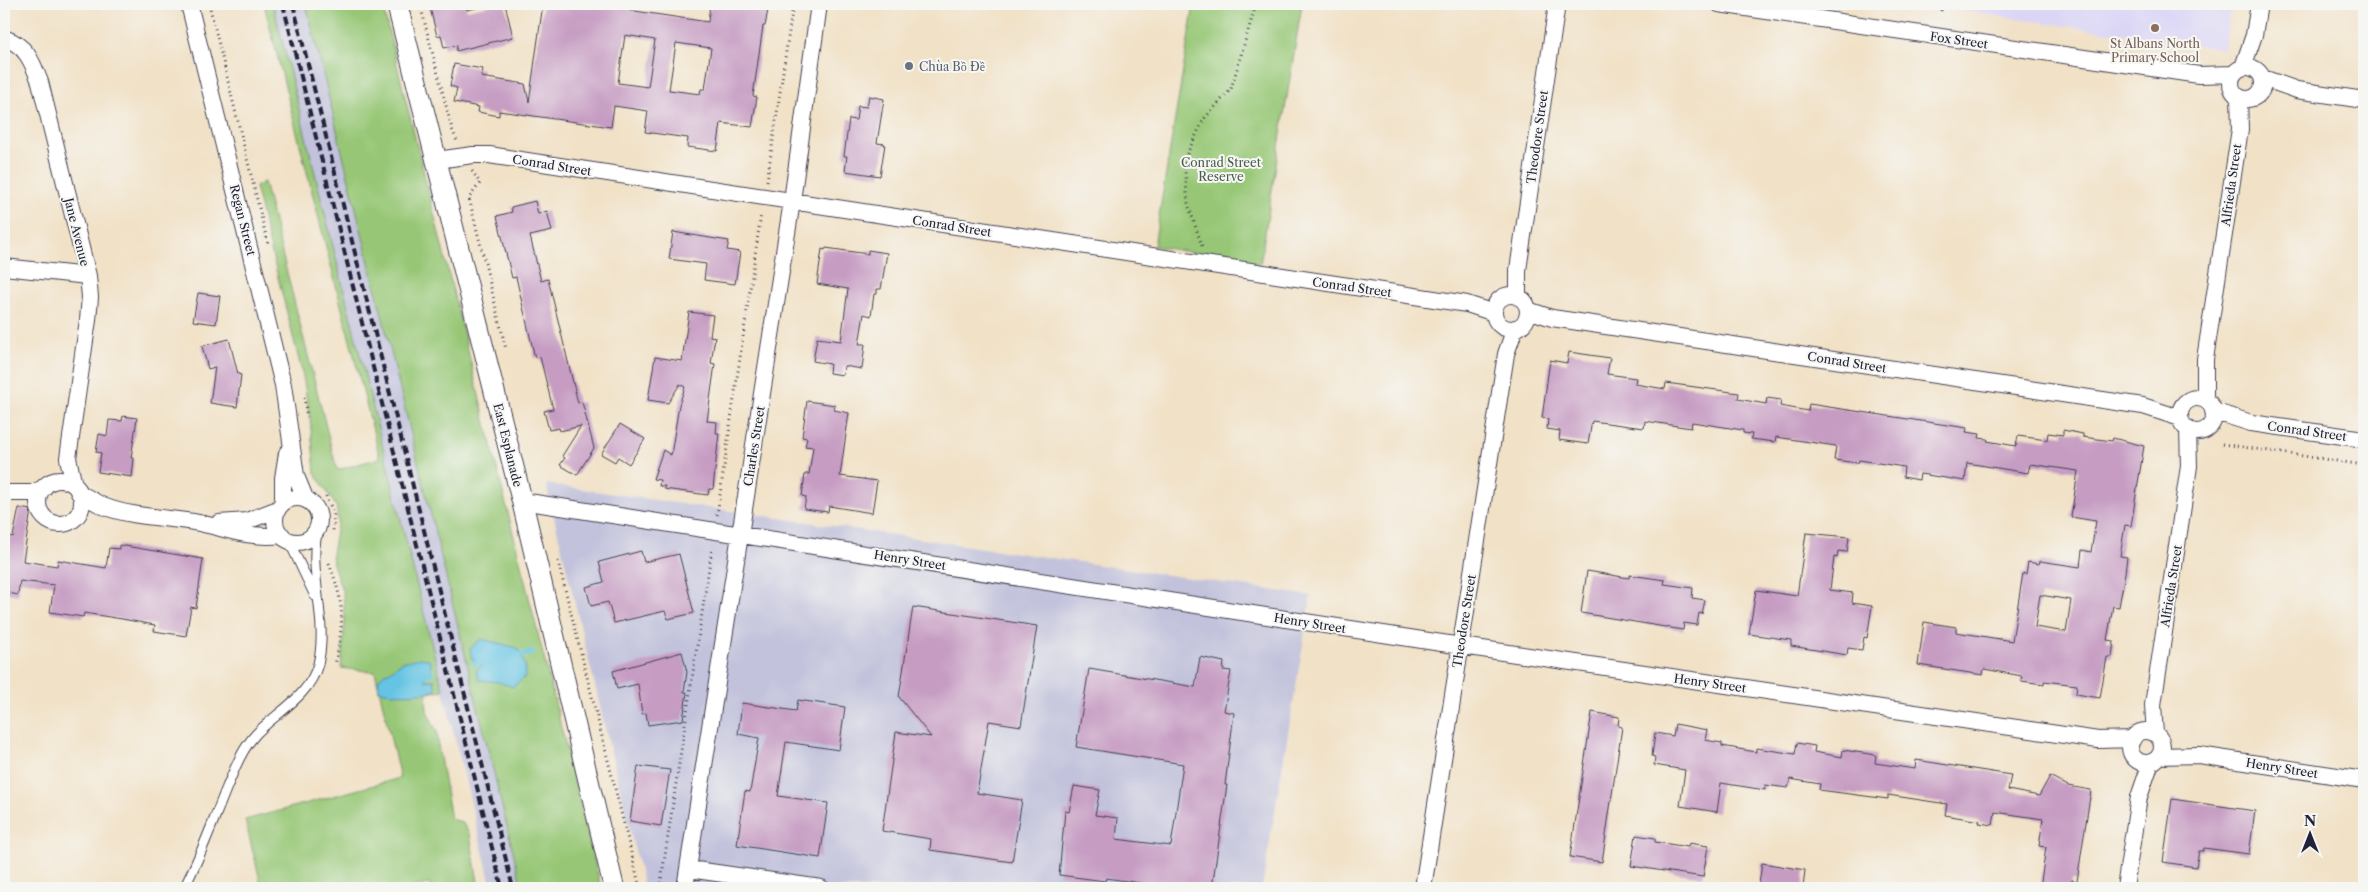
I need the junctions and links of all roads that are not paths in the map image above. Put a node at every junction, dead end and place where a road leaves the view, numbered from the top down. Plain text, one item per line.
1 (189, 4) edge
2 (397, 4) edge
3 (819, 4) edge
4 (1557, 4) edge
5 (1719, 4) edge
6 (2259, 4) edge
7 (4, 38) edge
8 (2247, 83) junction
9 (2364, 100) edge
10 (437, 160) junction
11 (792, 201) junction
12 (4, 267) edge
13 (88, 276) junction
14 (1511, 312) junction
15 (2197, 415) junction
16 (289, 438) junction
17 (2364, 439) edge
18 (69, 443) junction
19 (47, 485) junction
20 (78, 491) junction
21 (4, 493) edge
22 (4, 497) edge
23 (309, 501) junction
24 (522, 501) junction
25 (281, 506) junction
26 (40, 512) junction
27 (132, 513) junction
28 (75, 518) junction
29 (199, 523) junction
30 (318, 528) junction
31 (741, 533) junction
32 (285, 537) junction
33 (318, 603) junction
34 (1460, 646) junction
35 (2146, 747) junction
36 (2364, 780) edge
37 (689, 869) junction
38 (184, 888) edge
39 (614, 888) edge
40 (685, 888) edge
41 (821, 888) edge
42 (1423, 888) edge
43 (2125, 888) edge

1 - 16 street, Regan Street
2 - 10 street, East Esplanade
3 - 11 street, Charles Street
4 - 14 street, Theodore Street
5 - 8 street, Fox Street
6 - 8 street, Alfrieda Street
7 - 13 street, Jane Avenue
8 - 9 street, Fox Street
8 - 15 street, Alfrieda Street
10 - 11 street, Conrad Street
10 - 24 street, East Esplanade
11 - 14 street, Conrad Street
11 - 31 street, Charles Street
12 - 13 street
13 - 18 street, Jane Avenue
14 - 15 street, Conrad Street
14 - 34 street, Theodore Street
15 - 17 street, Conrad Street
15 - 35 street, Alfrieda Street
16 - 23 street, Regan Street
16 - 25 street, Regan Street
18 - 19 street, Jane Avenue
18 - 20 street, Jane Avenue
19 - 20 street
19 - 21 street
19 - 26 street
20 - 27 street
20 - 28 street
22 - 26 street
23 - 25 street
23 - 30 street
24 - 31 street, Henry Street
24 - 39 street, East Esplanade
25 - 29 street
25 - 32 street
26 - 28 street
27 - 28 street
27 - 29 street
29 - 32 street
30 - 32 street
30 - 33 lane
31 - 34 street, Henry Street
31 - 37 street, Charles Street
32 - 33 lane
33 - 38 lane
34 - 35 street, Henry Street
34 - 42 street, Theodore Street
35 - 36 street, Henry Street
35 - 43 street, Alfrieda Street
37 - 40 street, Charles Street
37 - 41 street

